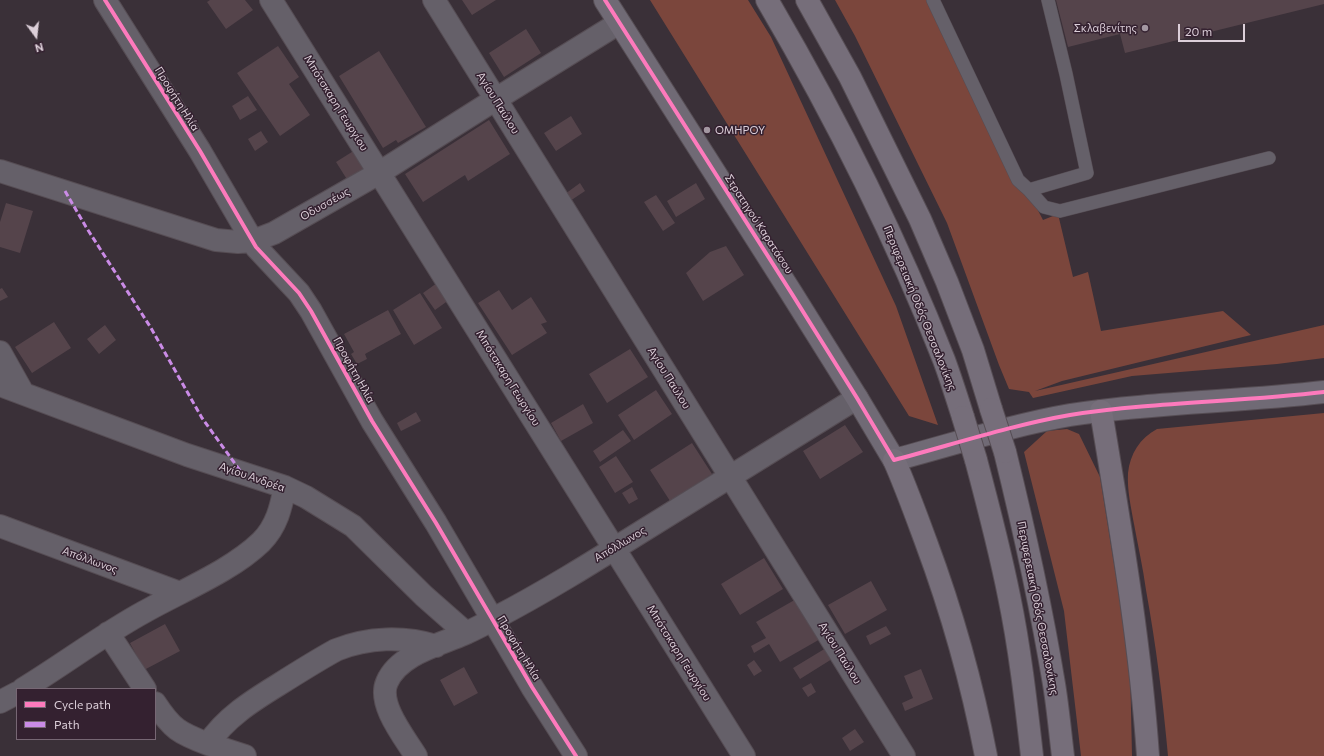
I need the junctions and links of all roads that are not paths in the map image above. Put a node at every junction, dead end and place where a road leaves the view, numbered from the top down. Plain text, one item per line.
1 (105, 0) edge
2 (271, 0) edge
3 (434, 0) edge
4 (605, 0) edge
5 (767, 0) edge
6 (807, 0) edge
7 (933, 0) edge
8 (1048, 0) edge
9 (619, 23) junction
10 (496, 99) junction
11 (1269, 158) dead end
12 (0, 171) edge
13 (379, 173) junction
14 (1029, 190) junction
15 (253, 241) junction
16 (0, 352) edge
17 (0, 385) edge
18 (1324, 392) edge
19 (23, 393) junction
20 (857, 398) junction
21 (1101, 411) junction
22 (894, 460) junction
23 (731, 477) junction
24 (285, 487) junction
25 (0, 526) edge
26 (614, 548) junction
27 (180, 593) junction
28 (492, 620) junction
29 (108, 633) junction
30 (466, 633) junction
31 (436, 646) junction
32 (25, 688) edge
33 (144, 688) edge
34 (16, 694) edge
35 (0, 702) edge
36 (156, 704) edge
37 (208, 744) junction
38 (245, 756) edge
39 (416, 756) edge
40 (576, 756) edge
41 (744, 756) edge
42 (904, 756) edge
43 (986, 756) edge
44 (1032, 756) edge
45 (1063, 756) edge
46 (1148, 756) edge

1 - 15 street, Προφήτη Ηλία
2 - 13 street, Μπότσκαρη Γεωργίου
3 - 10 street, Αγίου Παύλου
4 - 9 street, Στρατηγού Καρατάσου
5 - 44 highway, Περιφερειακή Οδός Θεσσαλονίκης, bridge
6 - 45 highway, Περιφερειακή Οδός Θεσσαλονίκης, bridge
7 - 14 lane
8 - 14 lane
9 - 10 street, Οδυσσέως
9 - 20 street, Στρατηγού Καρατάσου
10 - 13 street, Οδυσσέως
10 - 23 street, Αγίου Παύλου
11 - 14 lane
12 - 15 street, Οδυσσέως
13 - 15 street, Οδυσσέως
13 - 26 street, Μπότσκαρη Γεωργίου
15 - 28 street, Προφήτη Ηλία
16 - 19 street
17 - 19 street, Αγίου Ανδρέα
18 - 21 street
19 - 24 street, Αγίου Ανδρέα
20 - 22 street, Στρατηγού Καρατάσου
20 - 23 street, Απόλλωνος
21 - 22 street
21 - 46 highway
22 - 43 highway
23 - 26 street, Απόλλωνος
23 - 42 street, Αγίου Παύλου
24 - 27 street
24 - 30 street, Αγίου Ανδρέα
25 - 27 street, Απόλλωνος
26 - 28 street, Απόλλωνος
26 - 41 street, Μπότσκαρη Γεωργίου
27 - 29 street
28 - 30 street, Απόλλωνος
28 - 40 street, Προφήτη Ηλία
29 - 32 street
29 - 33 street
30 - 31 street, Απόλλωνος
31 - 37 street
31 - 39 street, Απόλλωνος
34 - 35 street
36 - 37 street
37 - 38 street

